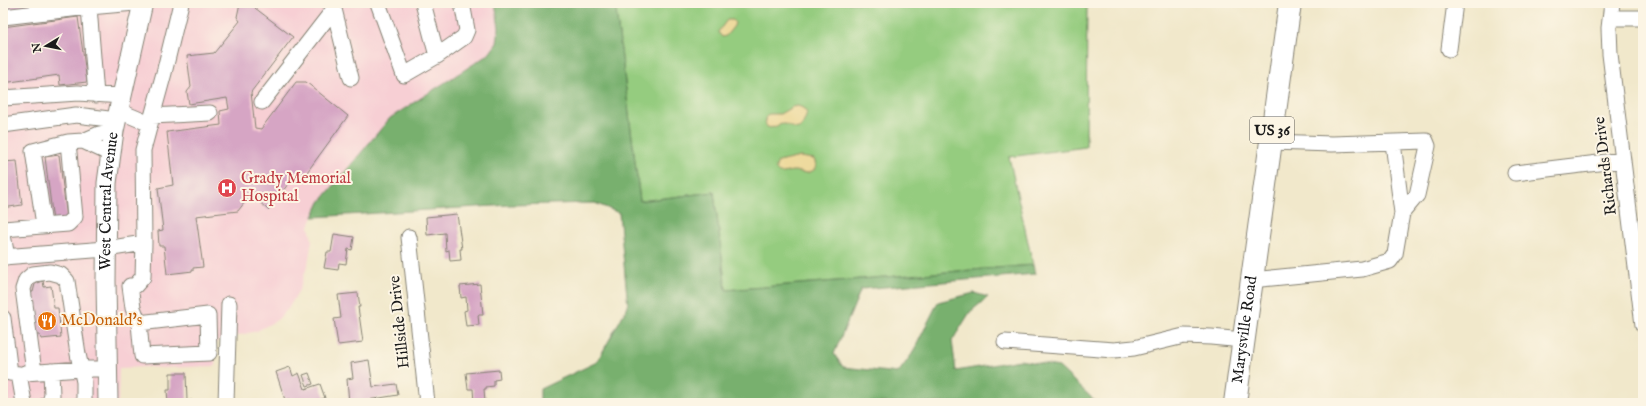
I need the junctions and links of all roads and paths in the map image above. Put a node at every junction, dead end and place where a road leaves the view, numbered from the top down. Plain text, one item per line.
1 (135, 3) edge
2 (143, 3) edge
3 (181, 3) edge
4 (378, 3) edge
5 (422, 3) edge
6 (462, 3) edge
7 (1290, 3) edge
8 (1455, 3) edge
9 (89, 5) edge
10 (333, 6) edge
11 (1611, 10) edge
12 (3, 17) edge
13 (1643, 18) edge
14 (1449, 49) dead end
15 (437, 56) junction
16 (352, 78) dead end
17 (96, 95) junction
18 (3, 98) edge
19 (262, 102) dead end
20 (210, 113) dead end
21 (118, 114) junction
22 (151, 120) junction
23 (3, 125) edge
24 (82, 141) junction
25 (68, 142) junction
26 (1271, 142) junction
27 (1393, 142) junction
28 (111, 154) junction
29 (1623, 160) junction
30 (1515, 173) dead end
31 (1402, 213) junction
32 (44, 225) junction
33 (3, 229) edge
34 (3, 235) edge
35 (409, 237) dead end
36 (144, 243) junction
37 (106, 249) junction
38 (5, 257) edge
39 (1251, 280) junction
40 (229, 304) dead end
41 (3, 318) edge
42 (139, 323) junction
43 (1643, 324) edge
44 (1243, 340) junction
45 (1005, 342) dead end
46 (81, 369) junction
47 (108, 369) junction
48 (51, 371) junction
49 (17, 373) edge
50 (24, 403) edge
51 (48, 403) edge
52 (84, 403) edge
53 (108, 403) edge
54 (226, 403) edge
55 (427, 403) edge
56 (1235, 403) edge

1 - 9 street
2 - 21 main road, West Central Avenue
3 - 22 street
4 - 15 street
5 - 15 street
6 - 15 street
7 - 26 highway, US 36
8 - 14 street
9 - 12 street
9 - 17 street
10 - 16 street
10 - 19 street
11 - 13 street
11 - 29 street, Richards Drive
17 - 18 street
17 - 21 street
20 - 22 street
21 - 22 street
21 - 23 street
21 - 24 street
21 - 28 main road, West Central Avenue
22 - 36 street
24 - 25 street
24 - 28 street
25 - 32 street
25 - 32 street
26 - 27 street
26 - 39 highway, Marysville Road / US 36
27 - 31 street
27 - 31 street
28 - 37 main road, West Central Avenue
29 - 30 street
29 - 43 street, Richards Drive
31 - 39 street
32 - 33 street
34 - 38 street
35 - 55 street, Hillside Drive
36 - 37 street
36 - 42 street
37 - 38 street
37 - 47 main road, West Central Avenue
39 - 44 highway, Marysville Road / US 36
40 - 54 street
41 - 49 street
42 - 42 street
44 - 45 street
44 - 56 highway, Marysville Road / US 36
46 - 47 street
46 - 48 street
46 - 49 street
46 - 52 street
47 - 53 main road, West Central Avenue
48 - 49 street
48 - 51 street
49 - 50 street

